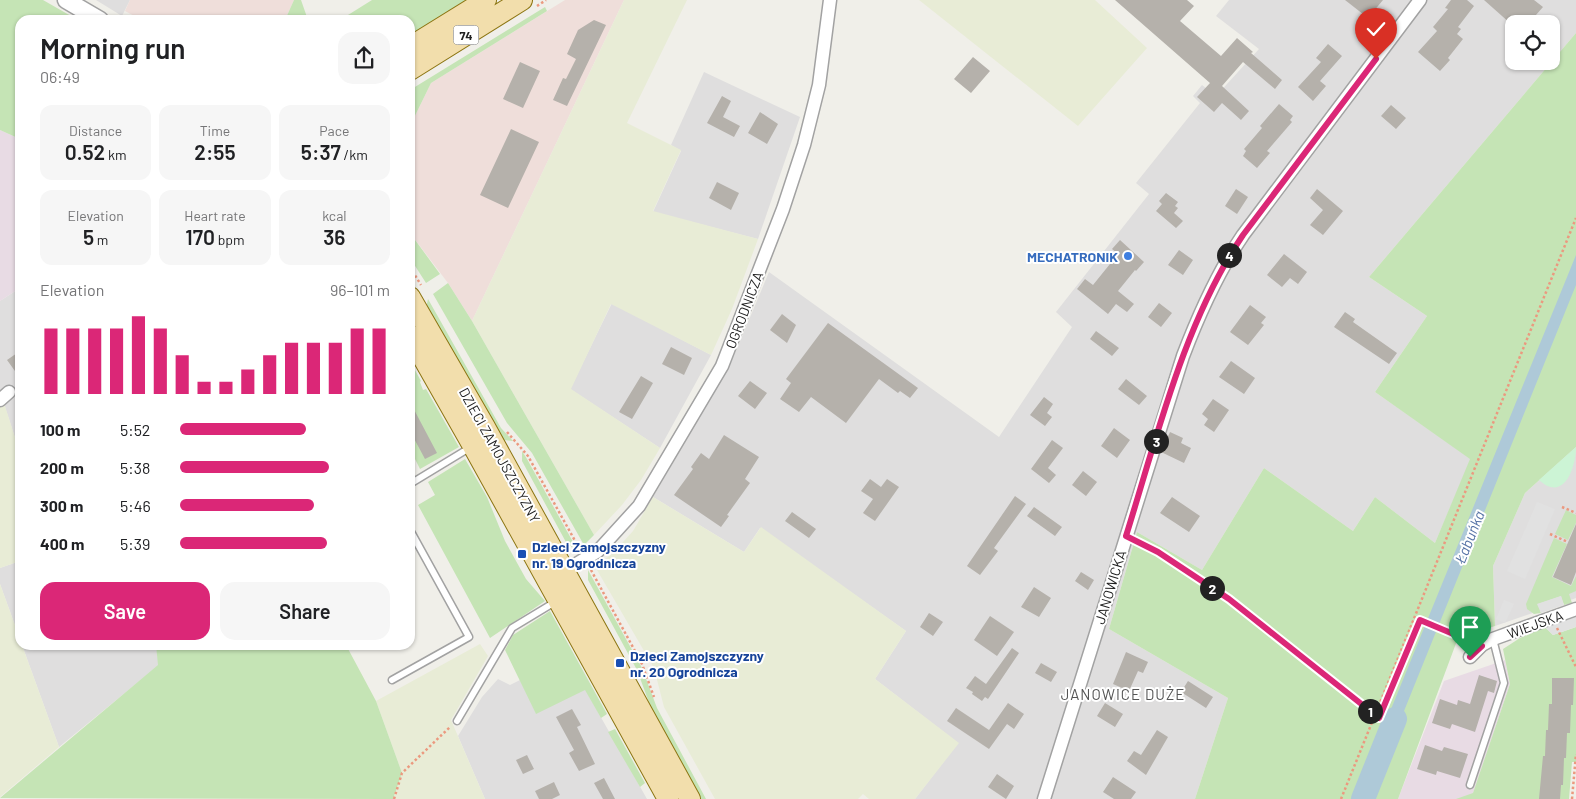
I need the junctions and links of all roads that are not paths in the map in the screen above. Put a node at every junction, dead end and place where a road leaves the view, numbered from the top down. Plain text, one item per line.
1 (66, 0) edge
2 (486, 0) edge
3 (830, 0) edge
4 (1420, 0) edge
5 (514, 2) edge
6 (92, 15) edge
7 (415, 44) edge
8 (415, 67) edge
9 (417, 294) edge
10 (415, 344) edge
11 (474, 446) junction
12 (415, 481) edge
13 (415, 539) edge
14 (565, 571) junction
15 (558, 600) junction
16 (1576, 609) edge
17 (1487, 642) junction
18 (1470, 657) dead end
19 (392, 680) dead end
20 (457, 721) road end
21 (1470, 784) dead end
22 (668, 799) edge
23 (690, 799) edge
24 (1044, 799) edge

1 - 6 street
2 - 7 main road, 74
3 - 14 street, OGRODNICZA
4 - 24 street, JANOWICKA
5 - 8 main road, 74
9 - 14 main road, DZIECI ZAMOJSZCZYZNY
10 - 11 main road, DZIECI ZAMOJSZCZYZNY
11 - 12 lane
11 - 15 main road, DZIECI ZAMOJSZCZYZNY
13 - 19 lane
14 - 23 main road, DZIECI ZAMOJSZCZYZNY
15 - 20 lane
15 - 22 main road, DZIECI ZAMOJSZCZYZNY
16 - 17 street, WIEJSKA
17 - 18 street, WIEJSKA
17 - 21 lane

